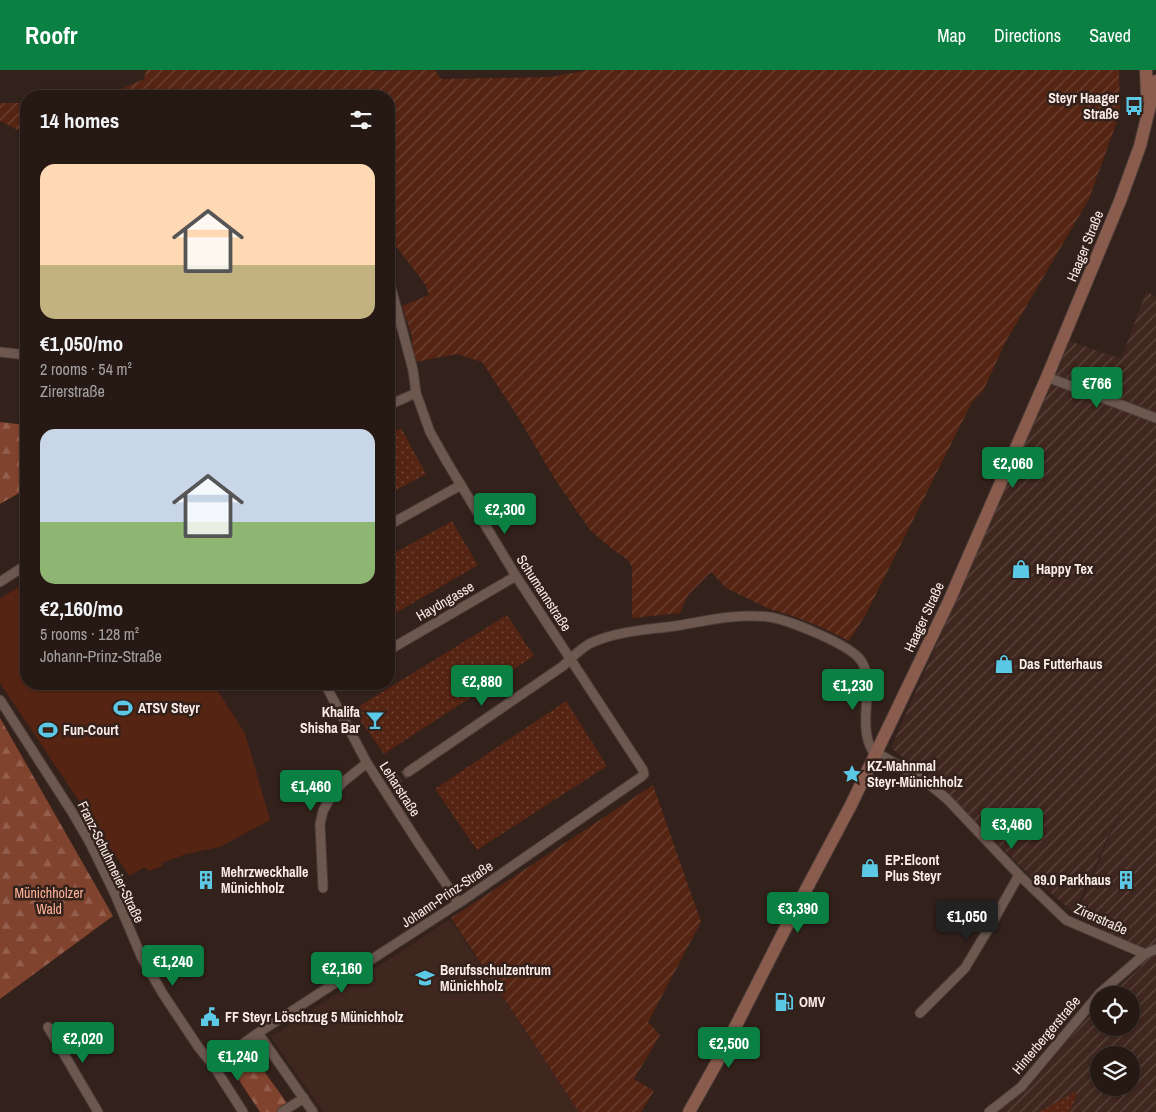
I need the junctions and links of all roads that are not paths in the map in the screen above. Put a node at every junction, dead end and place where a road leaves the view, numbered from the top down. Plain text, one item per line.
1 (1146, 70) edge
2 (1156, 81) edge
3 (1148, 117) junction
4 (395, 302) edge
5 (0, 352) edge
6 (20, 354) edge
7 (1047, 377) junction
8 (416, 392) junction
9 (395, 402) edge
10 (1156, 418) edge
11 (461, 486) junction
12 (395, 522) edge
13 (20, 569) edge
14 (516, 576) junction
15 (0, 582) edge
16 (395, 647) edge
17 (570, 658) junction
18 (330, 690) edge
19 (0, 700) edge
20 (876, 753) junction
21 (367, 763) junction
22 (408, 772) tunnel mouth
23 (644, 774) joint
24 (392, 783) tunnel mouth
25 (383, 788) junction
26 (1019, 875) junction
27 (323, 888) dead end
28 (459, 903) junction
29 (1156, 949) edge
30 (1145, 954) junction
31 (920, 1013) dead end
32 (48, 1027) dead end
33 (258, 1033) junction
34 (213, 1065) junction
35 (304, 1098) junction
36 (98, 1112) edge
37 (243, 1112) edge
38 (282, 1112) edge
39 (313, 1112) edge
40 (689, 1112) edge
41 (989, 1112) edge

1 - 3 main road, Haager Straße
2 - 3 main road, Haager Straße
3 - 7 main road, Haager Straße
4 - 8 street, Schumannstraße
5 - 6 street
7 - 10 street
7 - 20 main road, Haager Straße
8 - 9 street
8 - 11 street, Schumannstraße
11 - 12 street
11 - 14 street, Schumannstraße
13 - 15 street
14 - 16 street, Haydngasse
14 - 17 street, Schumannstraße
17 - 20 street
17 - 22 street
17 - 23 street, Schumannstraße
18 - 21 street, Leharstraße
19 - 34 street, Franz-Schuhmeier-Straße
20 - 26 street, Zirerstraße
20 - 40 main road, Haager Straße
21 - 25 street, Leharstraße
21 - 27 street
23 - 28 street, Johann-Prinz-Straße
24 - 25 street
25 - 28 street, Leharstraße
26 - 30 street, Zirerstraße
26 - 31 street
28 - 33 street, Johann-Prinz-Straße
29 - 30 street
30 - 41 street, Hinterbergerstraße
32 - 36 street
33 - 34 street, Johann-Prinz-Straße
33 - 35 street
34 - 37 street, Franz-Schuhmeier-Straße
35 - 38 street
35 - 39 street

